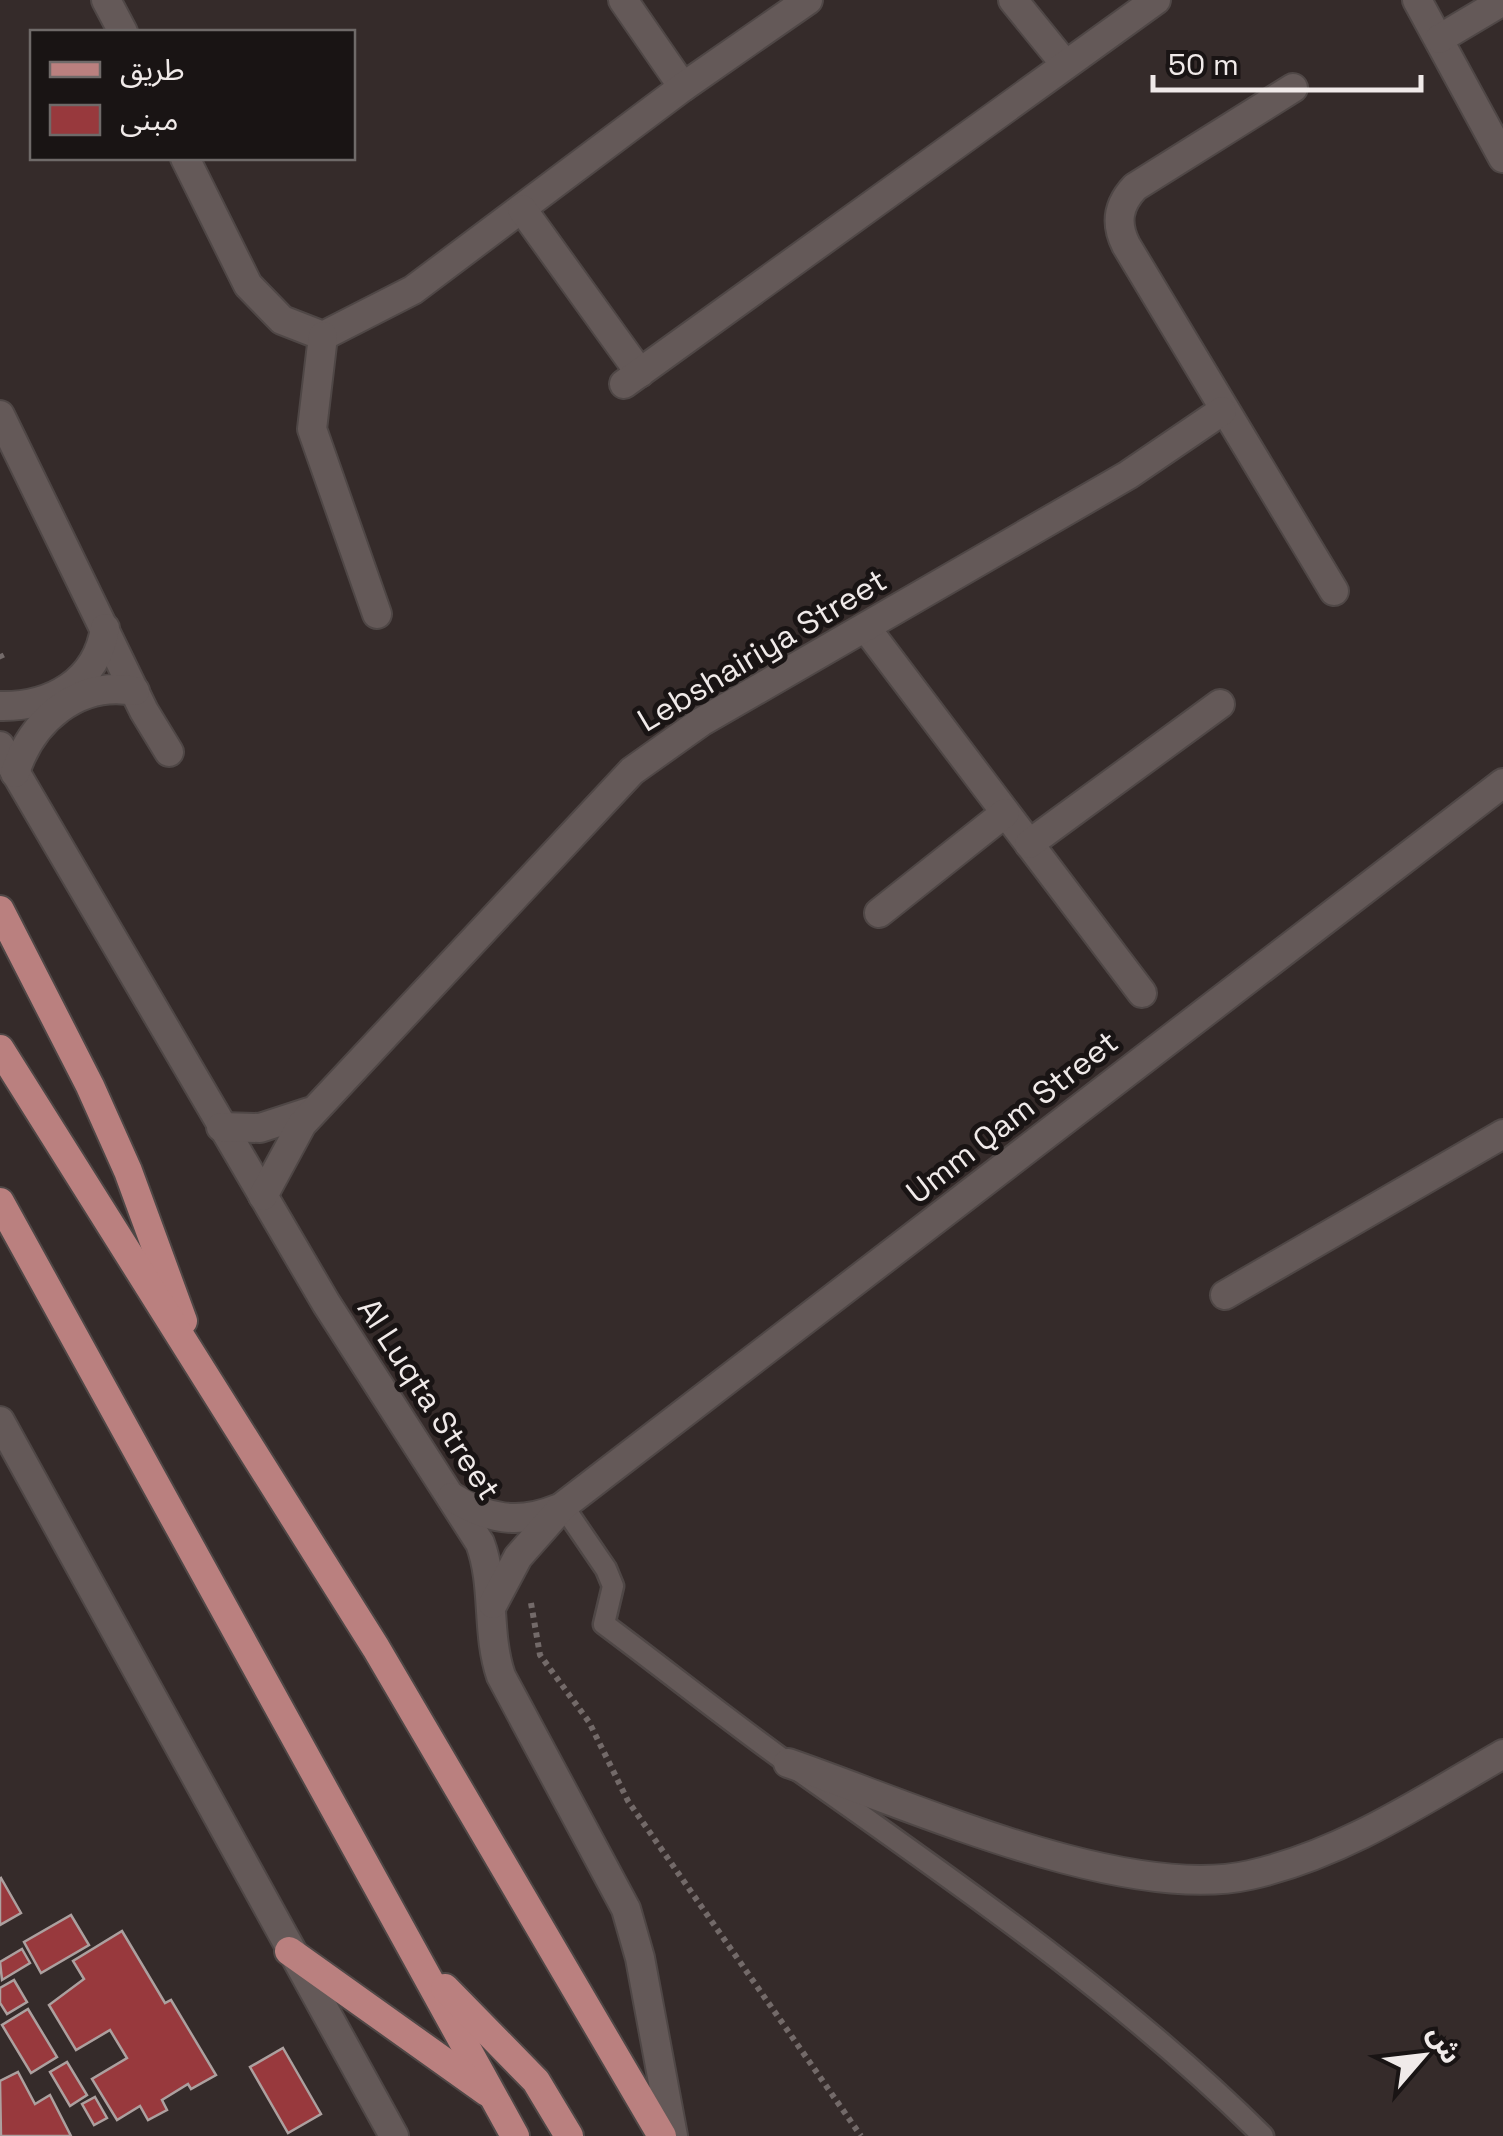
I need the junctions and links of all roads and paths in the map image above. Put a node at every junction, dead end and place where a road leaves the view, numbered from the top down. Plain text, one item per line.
1 (106, 0) edge
2 (623, 0) edge
3 (808, 0) edge
4 (1013, 0) edge
5 (1156, 0) edge
6 (1418, 0) edge
7 (1503, 1) edge
8 (121, 30) edge
9 (1439, 39) junction
10 (1065, 64) junction
11 (683, 87) junction
12 (1294, 88) dead end
13 (1503, 158) edge
14 (186, 160) edge
15 (522, 208) junction
16 (322, 336) junction
17 (1222, 411) junction
18 (0, 414) edge
19 (1334, 591) dead end
20 (377, 614) dead end
21 (105, 628) junction
22 (866, 628) junction
23 (136, 690) junction
24 (62, 700) junction
25 (1220, 704) dead end
26 (0, 706) edge
27 (0, 746) edge
28 (170, 752) dead end
29 (16, 773) junction
30 (1503, 783) edge
31 (1006, 813) junction
32 (1029, 844) junction
33 (0, 910) edge
34 (879, 912) dead end
35 (1142, 993) dead end
36 (0, 1048) edge
37 (315, 1109) junction
38 (221, 1126) junction
39 (1503, 1134) edge
40 (263, 1196) junction
41 (0, 1202) edge
42 (1225, 1295) dead end
43 (204, 1378) junction
44 (0, 1421) edge
45 (452, 1497) junction
46 (563, 1506) junction
47 (532, 1597) dead end
48 (489, 1614) junction
49 (1503, 1754) edge
50 (788, 1763) junction
51 (289, 1951) junction
52 (423, 1965) junction
53 (494, 2097) junction
54 (394, 2136) edge
55 (515, 2136) edge
56 (568, 2136) edge
57 (662, 2136) edge
58 (673, 2136) edge
59 (861, 2136) edge
60 (1264, 2136) edge

1 - 8 street
2 - 11 street
3 - 11 street
4 - 10 street
5 - 10 street
6 - 9 street
7 - 9 street
9 - 13 street
10 - 15 street
11 - 15 street
12 - 17 street
14 - 16 street
15 - 16 street
16 - 20 street
17 - 19 street
17 - 22 street, Lebshairiya Street
18 - 21 street
21 - 23 street
21 - 24 street
22 - 31 street
22 - 37 street, Lebshairiya Street
23 - 24 street
23 - 28 street
24 - 26 street
24 - 29 street
25 - 32 street
27 - 29 street, Al Luqta Street
29 - 38 street, Al Luqta Street
30 - 46 street, Umm Qam Street
31 - 32 street
31 - 34 street
32 - 35 street
33 - 43 main road
36 - 43 main road
37 - 38 street, Lebshairiya Street
37 - 40 street, Lebshairiya Street
38 - 40 street, Al Luqta Street
39 - 42 street
40 - 45 street, Al Luqta Street
41 - 52 main road
43 - 57 main road
44 - 51 street
45 - 46 street, Umm Qam Street
45 - 48 street, Al Luqta Street
46 - 48 street, Umm Qam Street
46 - 50 lane
47 - 59 path
48 - 58 street, Al Luqta Street
49 - 50 street
50 - 60 lane
51 - 53 main road
51 - 54 street
52 - 53 main road
52 - 56 main road
53 - 55 main road

